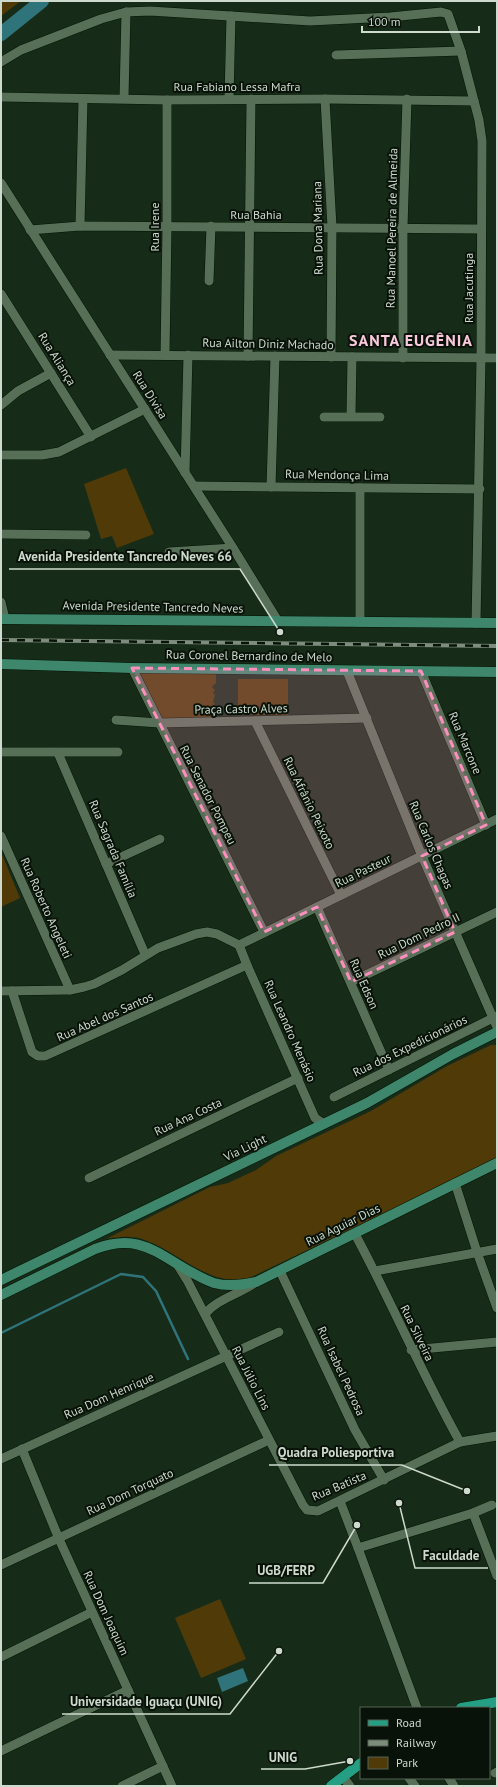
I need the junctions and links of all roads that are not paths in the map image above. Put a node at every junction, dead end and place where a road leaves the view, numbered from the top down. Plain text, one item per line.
1 (126, 12) junction
2 (231, 16) junction
3 (461, 51) junction
4 (336, 55) dead end
5 (1, 62) edge
6 (1, 97) edge
7 (124, 98) junction
8 (83, 99) junction
9 (229, 99) junction
10 (251, 99) junction
11 (325, 99) junction
12 (407, 99) junction
13 (166, 100) junction
14 (474, 101) junction
15 (1, 183) edge
16 (80, 226) junction
17 (167, 226) junction
18 (211, 226) junction
19 (251, 226) junction
20 (332, 227) junction
21 (403, 227) junction
22 (481, 229) junction
23 (30, 230) junction
24 (209, 281) dead end
25 (1, 294) edge
26 (110, 355) junction
27 (165, 355) junction
28 (188, 356) junction
29 (248, 356) junction
30 (275, 356) junction
31 (331, 357) junction
32 (352, 357) junction
33 (403, 358) junction
34 (481, 358) junction
35 (497, 358) edge
36 (52, 373) junction
37 (1, 405) edge
38 (145, 410) junction
39 (351, 416) junction
40 (324, 417) dead end
41 (380, 417) dead end
42 (92, 437) junction
43 (1, 455) edge
44 (185, 473) junction
45 (194, 486) junction
46 (271, 487) junction
47 (360, 488) junction
48 (480, 489) junction
49 (1, 534) edge
50 (86, 536) dead end
51 (234, 548) junction
52 (169, 552) dead end
53 (1, 602) edge
54 (3, 619) edge
55 (278, 621) junction
56 (360, 622) junction
57 (476, 623) junction
58 (497, 623) edge
59 (1, 664) edge
60 (132, 668) junction
61 (347, 671) junction
62 (421, 671) junction
63 (497, 672) edge
64 (366, 718) junction
65 (116, 720) dead end
66 (255, 721) junction
67 (159, 723) junction
68 (1, 752) edge
69 (58, 752) junction
70 (118, 752) dead end
71 (497, 819) edge
72 (486, 825) junction
73 (1, 836) edge
74 (160, 839) dead end
75 (422, 856) junction
76 (106, 864) junction
77 (341, 895) junction
78 (317, 907) junction
79 (497, 912) edge
80 (264, 932) junction
81 (455, 932) junction
82 (239, 944) junction
83 (145, 954) junction
84 (247, 965) junction
85 (351, 982) junction
86 (70, 990) junction
87 (1, 991) edge
88 (12, 991) junction
89 (495, 1017) edge
90 (497, 1027) edge
91 (497, 1032) edge
92 (389, 1070) junction
93 (298, 1078) junction
94 (334, 1097) dead end
95 (324, 1124) junction
96 (497, 1163) edge
97 (89, 1178) dead end
98 (455, 1184) junction
99 (355, 1234) junction
100 (497, 1249) edge
101 (477, 1252) junction
102 (176, 1263) junction
103 (280, 1271) junction
104 (375, 1271) junction
105 (1, 1280) edge
106 (256, 1282) junction
107 (1, 1295) edge
108 (497, 1308) edge
109 (205, 1314) junction
110 (279, 1332) dead end
111 (497, 1342) edge
112 (411, 1350) junction
113 (226, 1356) junction
114 (497, 1436) edge
115 (269, 1440) junction
116 (460, 1442) junction
117 (22, 1449) junction
118 (1, 1459) edge
119 (384, 1480) junction
120 (340, 1501) junction
121 (303, 1505) joint
122 (492, 1505) dead end
123 (473, 1513) junction
124 (58, 1539) junction
125 (358, 1548) junction
126 (1, 1565) edge
127 (497, 1576) edge
128 (92, 1612) junction
129 (1, 1657) edge
130 (128, 1690) junction
131 (497, 1702) edge
132 (417, 1707) edge
133 (467, 1707) edge
134 (1, 1751) edge
135 (360, 1764) edge
136 (163, 1766) junction
137 (343, 1777) junction
138 (122, 1786) edge
139 (172, 1786) edge
140 (331, 1786) edge
141 (350, 1786) edge

1 - 2 street
1 - 5 street
1 - 7 street
2 - 3 street, Rua Jacutinga
2 - 9 street
3 - 4 street
3 - 14 street, Rua Jacutinga
6 - 8 street, Rua Fabiano Lessa Mafra
7 - 8 street, Rua Fabiano Lessa Mafra
7 - 13 street, Rua Fabiano Lessa Mafra
8 - 16 street
9 - 10 street, Rua Fabiano Lessa Mafra
9 - 13 street, Rua Fabiano Lessa Mafra
10 - 11 street, Rua Fabiano Lessa Mafra
10 - 19 street
11 - 12 street, Rua Fabiano Lessa Mafra
11 - 20 street, Rua Dona Mariana
12 - 14 street, Rua Fabiano Lessa Mafra
12 - 21 street, Rua Manoel Pereira de Almeida
13 - 17 street, Rua Irene
14 - 22 street, Rua Jacutinga
15 - 23 street, Rua Divisa
16 - 17 street, Rua Bahia
16 - 23 street, Rua Bahia
17 - 18 street, Rua Bahia
17 - 27 street, Rua Irene
18 - 19 street, Rua Bahia
18 - 24 street
19 - 20 street, Rua Bahia
19 - 29 street
20 - 21 street, Rua Bahia
20 - 31 street, Rua Dona Mariana
21 - 22 street, Rua Bahia
21 - 33 street, Rua Manoel Pereira de Almeida
22 - 34 street, Rua Jacutinga
23 - 26 street, Rua Divisa
25 - 36 street, Rua Aliança
26 - 27 street, Rua Ailton Diniz Machado
26 - 38 street, Rua Divisa
27 - 28 street, Rua Ailton Diniz Machado
28 - 29 street, Rua Ailton Diniz Machado
28 - 44 street
29 - 30 street, Rua Ailton Diniz Machado
30 - 31 street, Rua Ailton Diniz Machado
30 - 46 street
31 - 32 street, Rua Ailton Diniz Machado
32 - 33 street, Rua Ailton Diniz Machado
32 - 39 street
33 - 34 street, Rua Ailton Diniz Machado
34 - 35 street, Rua Ailton Diniz Machado
34 - 48 street, Rua Jacutinga
36 - 37 street
36 - 42 street, Rua Aliança
38 - 42 street
38 - 44 street, Rua Divisa
39 - 40 street
39 - 41 street
42 - 43 street
44 - 45 street, Rua Divisa
45 - 46 street, Rua Mendonça Lima
45 - 51 street, Rua Divisa
46 - 47 street, Rua Mendonça Lima
47 - 48 street, Rua Mendonça Lima
47 - 56 street
48 - 57 street, Rua Jacutinga
49 - 50 street
51 - 52 street
51 - 55 street, Rua Divisa
53 - 54 street
54 - 55 street, Avenida Presidente Tancredo Neves
55 - 56 street, Avenida Presidente Tancredo Neves
56 - 57 street, Avenida Presidente Tancredo Neves
57 - 58 street, Avenida Presidente Tancredo Neves
59 - 60 street, Rua Coronel Bernardino de Melo
60 - 61 street, Rua Coronel Bernardino de Melo
60 - 67 street, Rua Senador Pompeu
61 - 62 street, Rua Coronel Bernardino de Melo
61 - 64 street, Rua Carlos Chagas
62 - 63 street, Rua Coronel Bernardino de Melo
62 - 72 street, Rua Marcone
64 - 66 street, Praça Castro Alves
64 - 75 street, Rua Carlos Chagas
65 - 67 street, Praça Castro Alves
66 - 67 street, Praça Castro Alves
66 - 77 street, Rua Afrânio Peixoto
67 - 80 street, Rua Senador Pompeu
68 - 69 street
69 - 70 street
69 - 76 street, Rua Sagrada Família
71 - 72 street, Rua Pasteur
72 - 75 street, Rua Pasteur
73 - 86 street, Rua Roberto Angeleti
74 - 76 street
75 - 77 street, Rua Pasteur
75 - 81 street, Rua Carlos Chagas
76 - 83 street, Rua Sagrada Família
77 - 78 street, Rua Pasteur
78 - 80 street, Rua Pasteur
78 - 85 street, Rua Edson
79 - 81 street, Rua Dom Pedro II
80 - 82 street, Rua Pasteur
81 - 85 street, Rua Dom Pedro II
81 - 89 street, Rua Carlos Chagas
82 - 83 street
82 - 84 street, Rua Leandro Menásio
83 - 86 street
84 - 88 street, Rua Abel dos Santos
84 - 93 street, Rua Leandro Menásio
85 - 92 street, Rua Edson
86 - 88 street
87 - 88 street
89 - 90 street, Rua Carlos Chagas
89 - 92 street, Rua dos Expedicionários
91 - 95 street, Via Light
92 - 94 street, Rua dos Expedicionários
93 - 95 street, Rua Leandro Menásio
93 - 97 street, Rua Ana Costa
95 - 105 street, Via Light
96 - 98 street, Rua Aguiar Dias
98 - 99 street, Rua Aguiar Dias
98 - 101 street
99 - 103 street, Rua Aguiar Dias
99 - 104 street, Rua Silveira
100 - 101 street
101 - 104 street
101 - 108 street
102 - 106 street
102 - 107 street
102 - 109 street, Rua Júlio Lins
103 - 106 street, Rua Aguiar Dias
103 - 119 street, Rua Isabel Pedrosa
104 - 112 street, Rua Silveira
106 - 109 street, Rua Aguiar Dias
109 - 113 street, Rua Júlio Lins
110 - 113 street, Rua Dom Henrique
111 - 112 street
112 - 116 street, Rua Silveira
113 - 115 street, Rua Júlio Lins
113 - 117 street, Rua Dom Henrique
114 - 116 street, Rua Batista
115 - 121 street, Rua Júlio Lins
115 - 124 street, Rua Dom Torquato
116 - 119 street, Rua Batista
117 - 118 street, Rua Dom Henrique
117 - 124 street, Rua Dom Joaquim
119 - 120 street, Rua Batista
120 - 121 street, Rua Batista
120 - 125 street
122 - 123 street
123 - 125 street
123 - 127 street
124 - 126 street, Rua Dom Torquato
124 - 128 street, Rua Dom Joaquim
125 - 132 street
128 - 129 street
128 - 130 street, Rua Dom Joaquim
130 - 134 street
130 - 136 street, Rua Dom Joaquim
131 - 133 main road
135 - 137 main road
136 - 138 street
136 - 139 street, Rua Dom Joaquim
137 - 140 main road
137 - 141 street

